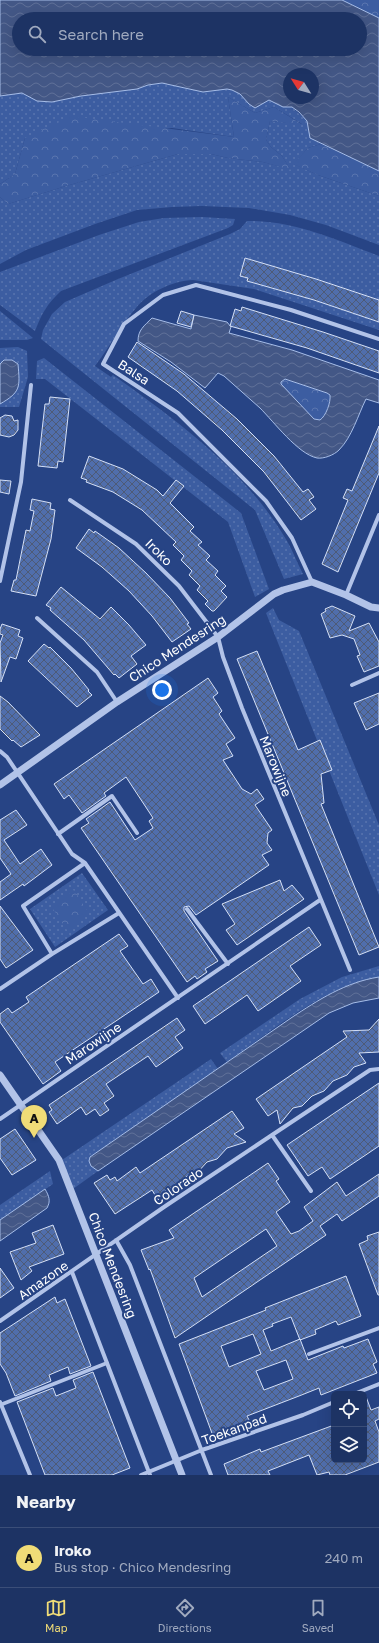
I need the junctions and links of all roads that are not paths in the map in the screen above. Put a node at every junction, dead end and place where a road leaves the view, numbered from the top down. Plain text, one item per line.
1 (379, 339) edge
2 (31, 385) dead end
3 (70, 500) dead end
4 (379, 515) edge
5 (0, 581) edge
6 (312, 582) junction
7 (346, 595) junction
8 (379, 608) edge
9 (37, 618) dead end
10 (218, 637) junction
11 (379, 673) edge
12 (352, 685) dead end
13 (117, 702) junction
14 (0, 751) edge
15 (17, 773) junction
16 (0, 785) edge
17 (137, 833) dead end
18 (58, 834) junction
19 (85, 863) junction
20 (320, 900) junction
21 (187, 909) dead end
22 (119, 913) junction
23 (52, 954) junction
24 (228, 964) junction
25 (350, 970) dead end
26 (0, 989) edge
27 (178, 998) junction
28 (379, 1069) edge
29 (0, 1075) edge
30 (20, 1105) junction
31 (0, 1119) edge
32 (272, 1135) junction
33 (311, 1191) dead end
34 (116, 1240) junction
35 (96, 1253) junction
36 (72, 1272) junction
37 (0, 1321) edge
38 (379, 1328) edge
39 (309, 1354) dead end
40 (107, 1363) junction
41 (379, 1384) edge
42 (362, 1391) edge
43 (331, 1403) edge
44 (0, 1404) edge
45 (202, 1450) junction
46 (177, 1461) junction
47 (149, 1473) edge
48 (30, 1475) edge
49 (141, 1475) edge
50 (182, 1475) edge
51 (211, 1475) edge

1 - 6 street, Balsa
2 - 5 street
3 - 10 street, Iroko
4 - 7 street
6 - 7 street
6 - 10 street, Chico Mendesring
7 - 8 street
9 - 13 street
10 - 13 street, Chico Mendesring
10 - 20 street, Marowijne
11 - 12 street
13 - 15 street, Chico Mendesring
14 - 15 street
15 - 16 street, Chico Mendesring
15 - 18 street
17 - 18 street
18 - 19 street
19 - 22 street
19 - 23 street
20 - 24 street, Marowijne
20 - 25 street, Marowijne
21 - 24 street
22 - 23 street
22 - 27 street
23 - 26 street
24 - 27 street, Marowijne
27 - 30 street, Marowijne
28 - 32 street, Colorado
29 - 30 street, Chico Mendesring
30 - 31 street
30 - 35 street, Chico Mendesring
32 - 33 street
32 - 34 street, Colorado
34 - 35 street, Colorado
34 - 45 street, Chico Mendesring
35 - 36 street, Amazone
35 - 46 street, Chico Mendesring
36 - 37 street, Amazone
36 - 40 street
38 - 39 street
40 - 44 street
40 - 47 street
41 - 42 street
43 - 45 street, Toekanpad
44 - 48 street
45 - 46 street, Toekanpad
45 - 51 street, Chico Mendesring
46 - 47 street, Toekanpad
46 - 50 street, Chico Mendesring
47 - 49 street, Toekanpad

